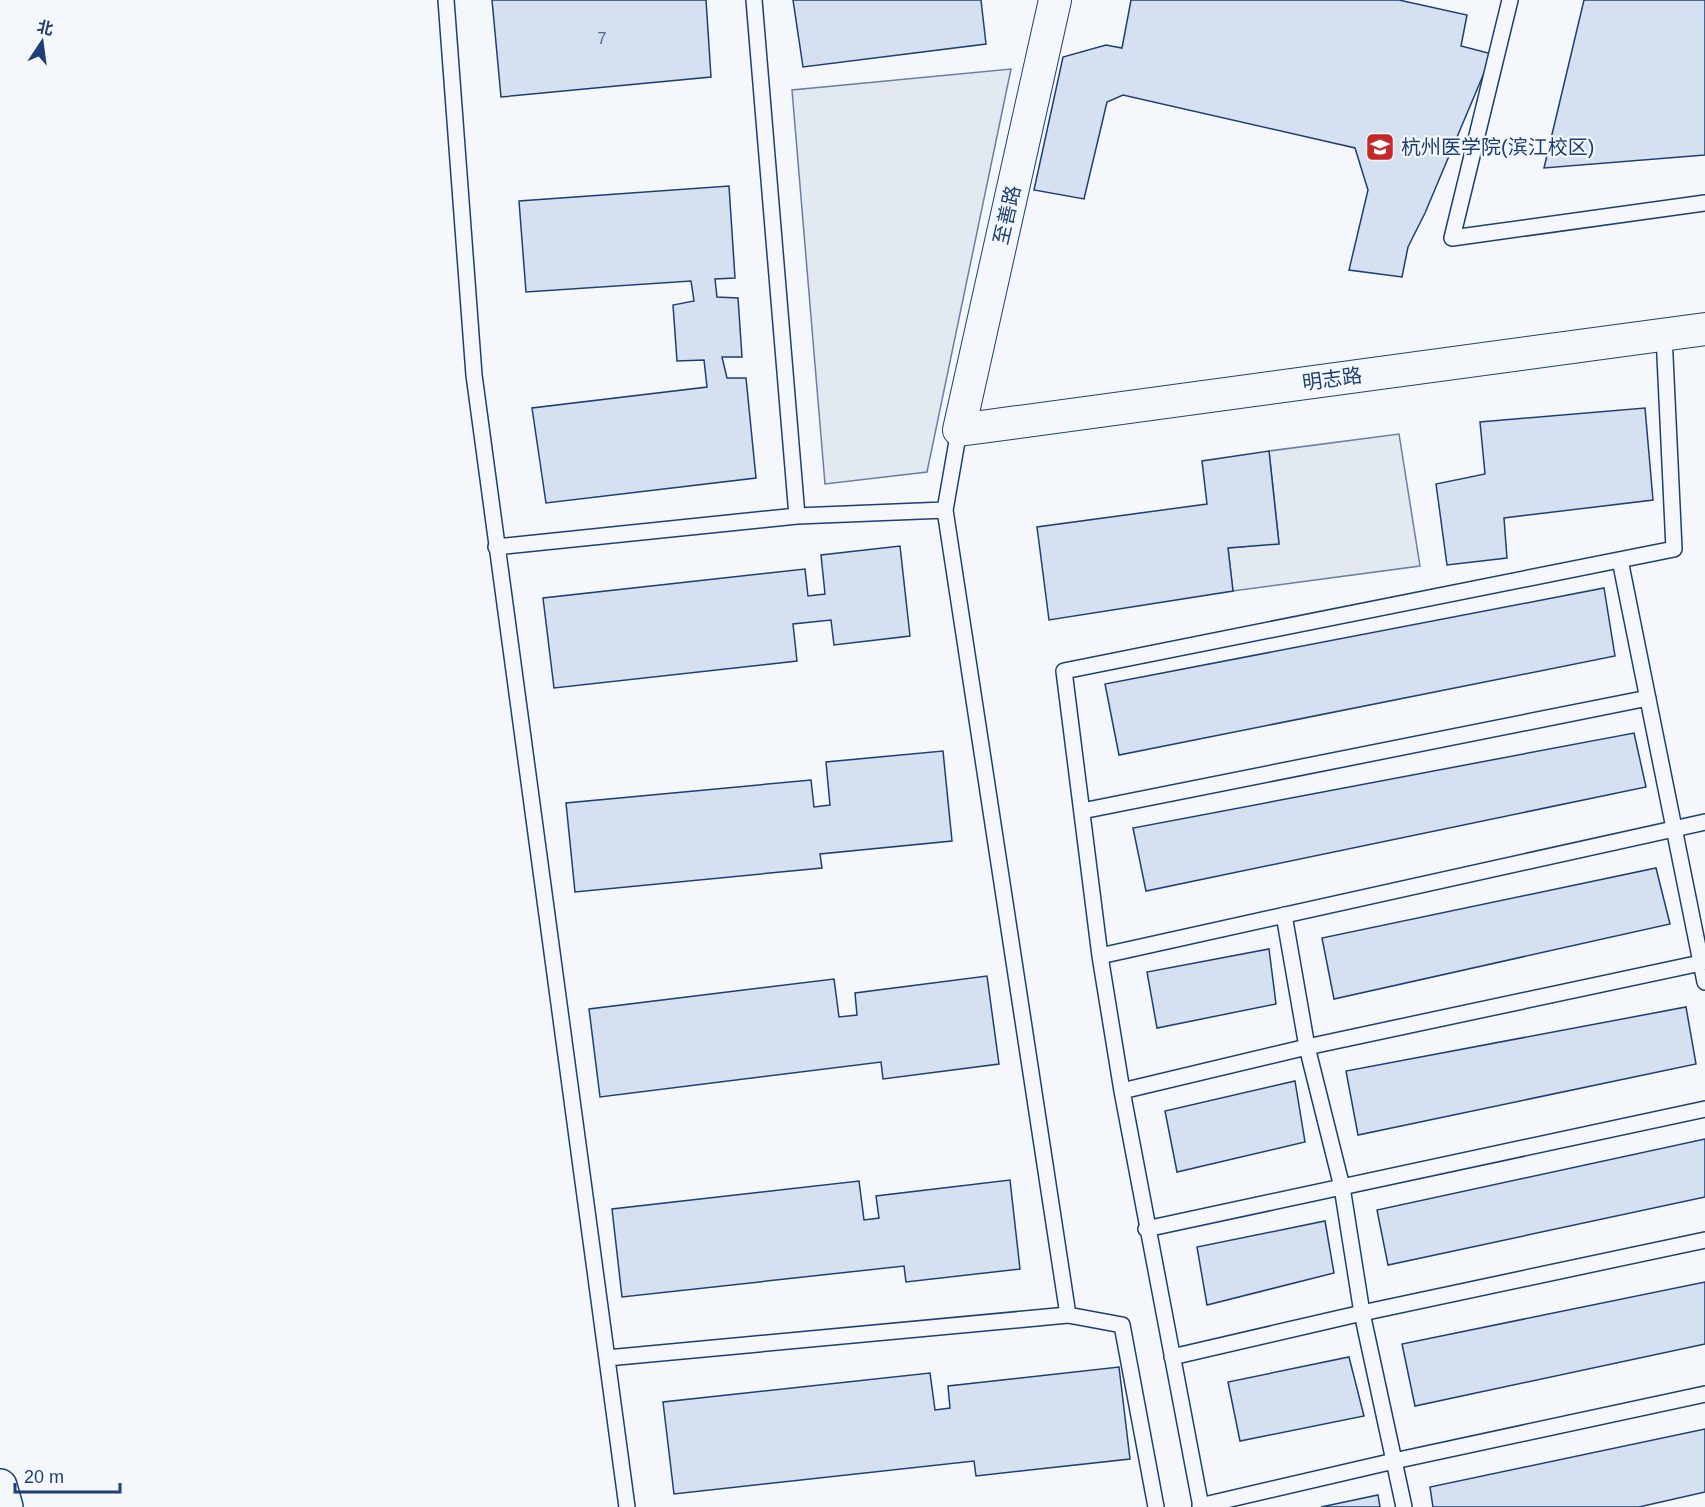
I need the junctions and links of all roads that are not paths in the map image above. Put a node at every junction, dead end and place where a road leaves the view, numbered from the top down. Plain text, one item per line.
1 (446, 0) edge
2 (754, 0) edge
3 (1055, 0) edge
4 (1510, 0) edge
5 (1705, 203) edge
6 (1705, 329) edge
7 (1664, 335) junction
8 (959, 430) junction
9 (945, 510) junction
10 (797, 516) junction
11 (496, 547) junction
12 (1620, 560) junction
13 (1648, 698) junction
14 (1082, 812) junction
15 (1705, 822) edge
16 (1674, 829) junction
17 (1284, 915) junction
18 (1100, 956) junction
19 (1703, 963) edge
20 (1705, 982) edge
21 (1307, 1047) junction
22 (1122, 1091) junction
23 (1705, 1109) edge
24 (1342, 1187) junction
25 (1146, 1229) junction
26 (1705, 1240) edge
27 (1362, 1312) junction
28 (1068, 1315) junction
29 (1172, 1357) junction
30 (607, 1358) junction
31 (1705, 1394) edge
32 (1394, 1461) junction
33 (0, 1486) edge
34 (6, 1507) edge
35 (627, 1507) edge
36 (1154, 1507) edge
37 (1200, 1507) edge
38 (1404, 1507) edge

1 - 11 lane
2 - 10 lane
3 - 8 street, 至善路
4 - 5 lane
6 - 7 street, 明志路
7 - 8 street, 明志路
7 - 12 lane
8 - 9 lane
9 - 10 lane
9 - 28 lane
10 - 11 lane
11 - 30 lane
12 - 13 lane
12 - 14 lane
13 - 14 lane
13 - 16 lane
14 - 18 lane
15 - 16 lane
16 - 17 lane
16 - 19 lane
17 - 18 lane
17 - 21 lane
18 - 22 lane
19 - 20 lane
19 - 21 lane
21 - 22 lane
21 - 24 lane
22 - 25 lane
23 - 24 lane
24 - 25 lane
24 - 27 lane
25 - 29 lane
26 - 27 lane
27 - 29 lane
27 - 32 lane
28 - 30 lane
28 - 36 lane
29 - 37 lane
30 - 35 lane
31 - 32 lane
32 - 37 lane
32 - 38 lane
33 - 34 street

